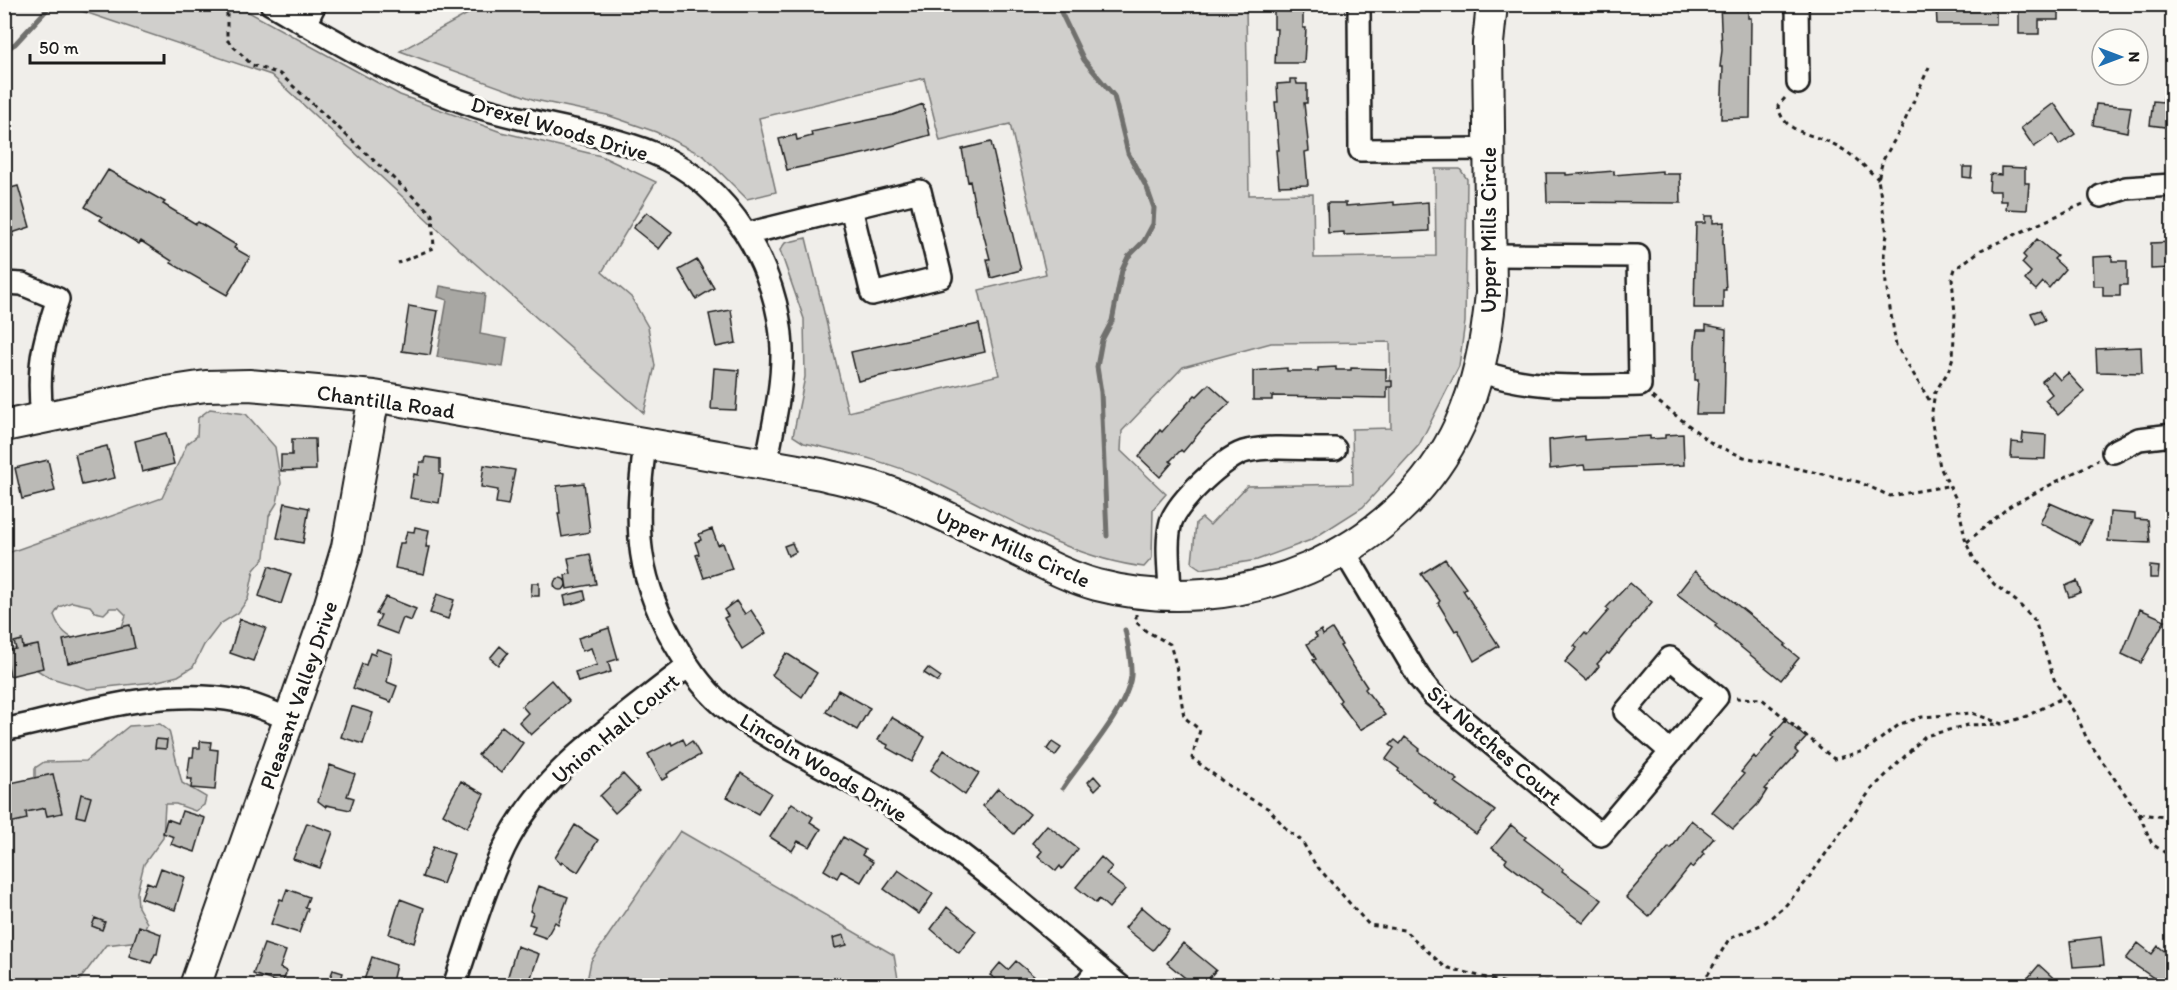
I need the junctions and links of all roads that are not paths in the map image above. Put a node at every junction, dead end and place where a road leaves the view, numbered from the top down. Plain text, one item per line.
1 (271, 4) edge
2 (315, 4) edge
3 (1359, 4) edge
4 (1492, 4) edge
5 (1797, 4) edge
6 (305, 24) junction
7 (1798, 83) road end
8 (1488, 149) junction
9 (2172, 185) edge
10 (2101, 196) road end
11 (851, 208) junction
12 (746, 234) junction
13 (1491, 255) junction
14 (4, 283) edge
15 (1479, 371) junction
16 (374, 396) junction
17 (42, 418) junction
18 (4, 426) edge
19 (2172, 435) edge
20 (645, 445) junction
21 (1335, 449) dead end
22 (2113, 452) road end
23 (766, 465) junction
24 (1344, 551) junction
25 (1170, 596) junction
26 (688, 666) junction
27 (290, 719) junction
28 (4, 730) edge
29 (1671, 752) junction
30 (1099, 968) junction
31 (195, 986) edge
32 (454, 986) edge
33 (1084, 986) edge
34 (1120, 986) edge

1 - 6 street, Drexel Woods Drive
2 - 6 street
3 - 8 street
4 - 8 street, Upper Mills Circle
5 - 7 street
6 - 12 street, Drexel Woods Drive
8 - 13 street, Upper Mills Circle
9 - 10 street
11 - 11 street
11 - 12 street
12 - 23 street, Drexel Woods Drive
13 - 15 street, Upper Mills Circle
13 - 15 street
14 - 17 street
15 - 24 street, Upper Mills Circle
16 - 17 street, Chantilla Road
16 - 20 street, Chantilla Road
16 - 27 street, Pleasant Valley Drive
17 - 18 street, Chantilla Road
19 - 22 street
20 - 23 street, Chantilla Road
20 - 26 street, Lincoln Woods Drive
21 - 25 street
23 - 25 street, Upper Mills Circle
24 - 25 street, Upper Mills Circle
24 - 29 street, Six Notches Court
26 - 30 street, Lincoln Woods Drive
26 - 32 street, Union Hall Court
27 - 28 street
27 - 31 street, Pleasant Valley Drive
29 - 29 street, Six Notches Court
30 - 33 street
30 - 34 street, Lincoln Woods Drive

